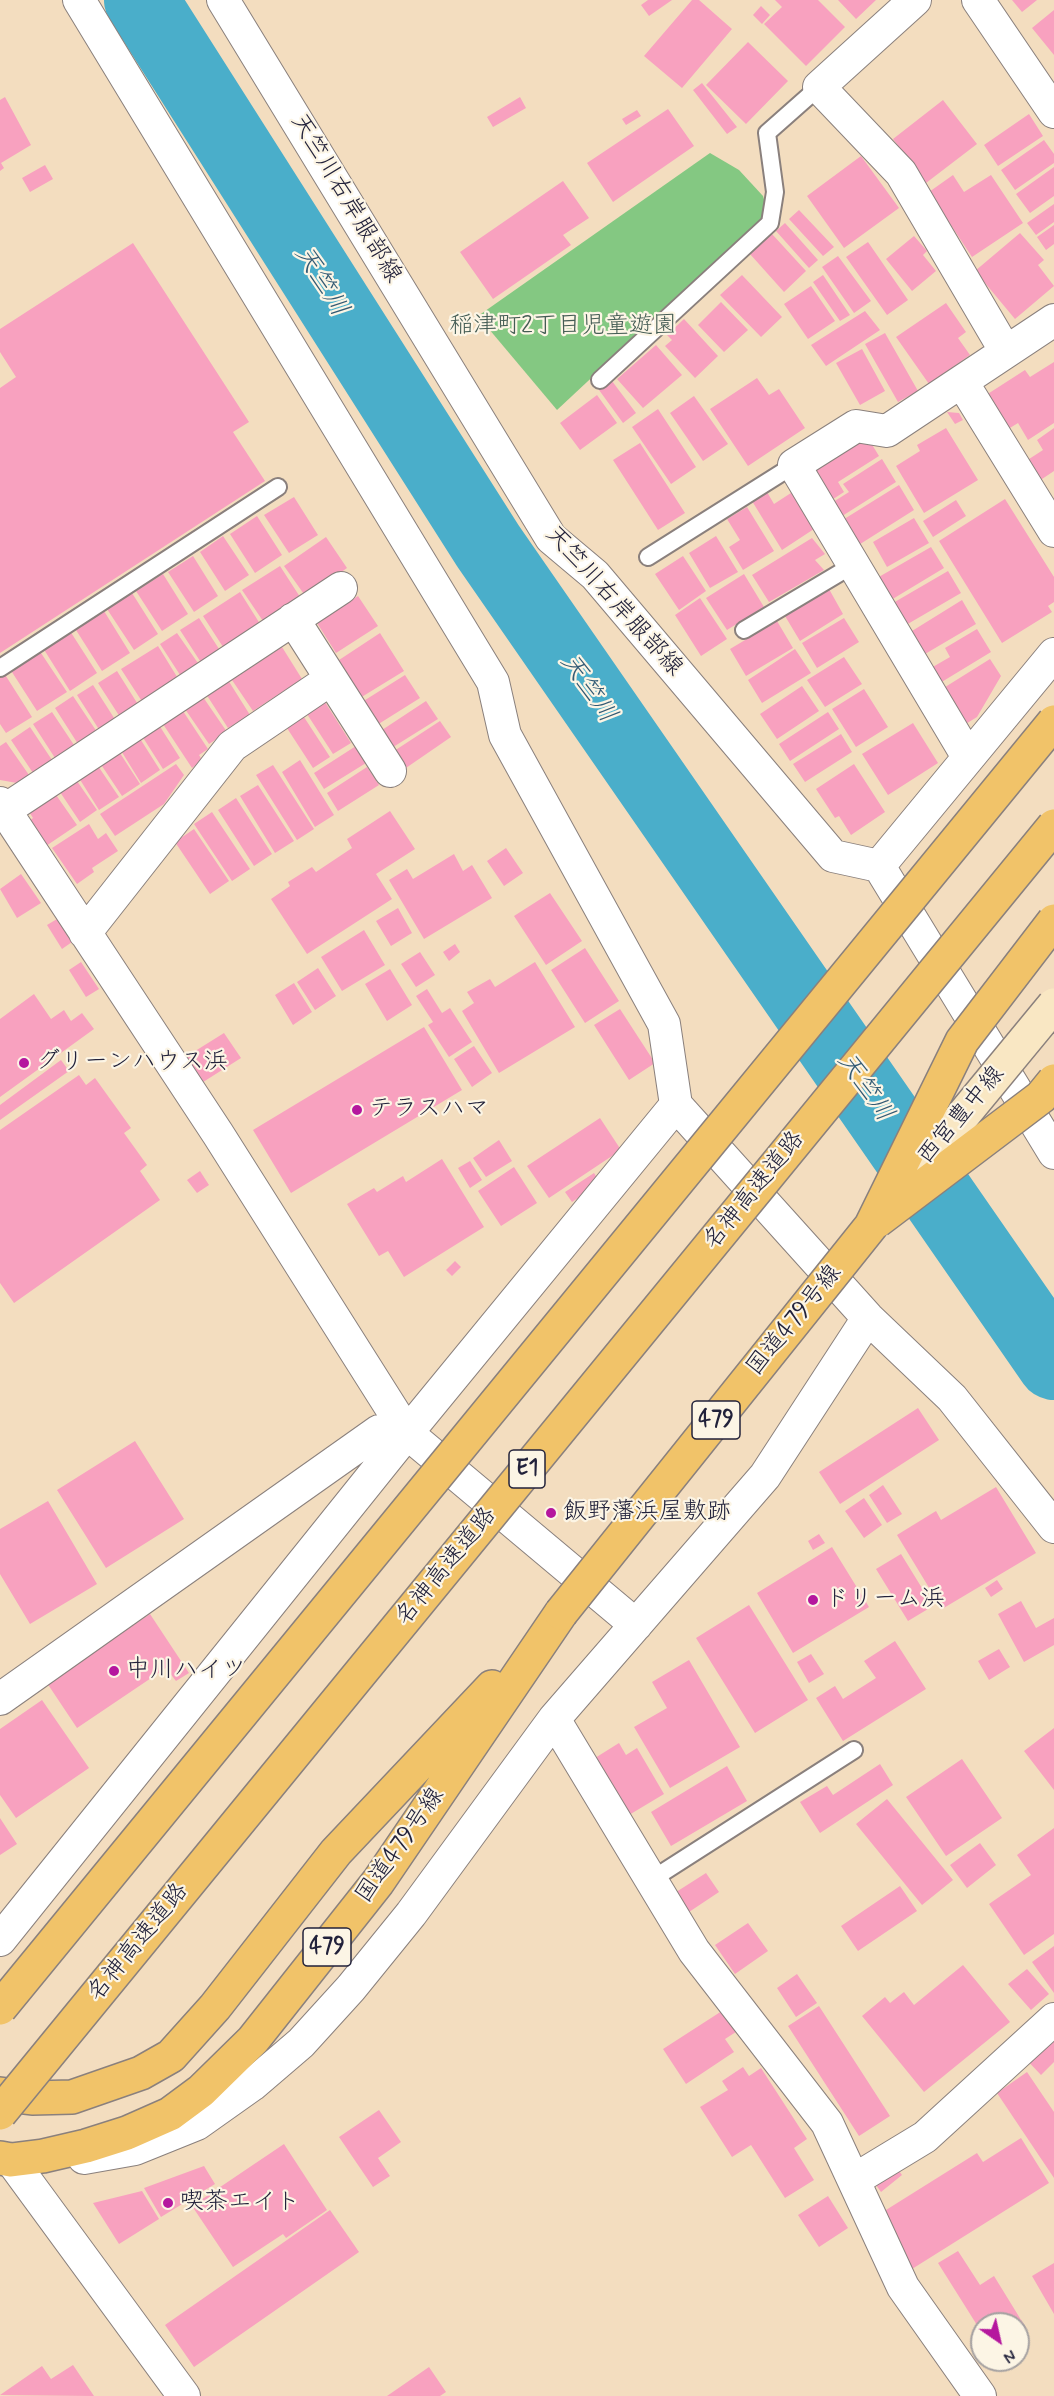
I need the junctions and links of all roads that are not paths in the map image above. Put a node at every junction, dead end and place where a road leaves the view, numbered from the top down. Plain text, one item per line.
1 (79, 0) edge
2 (223, 0) edge
3 (915, 0) edge
4 (978, 0) edge
5 (819, 87) junction
6 (1054, 112) edge
7 (1054, 320) edge
8 (1005, 352) junction
9 (600, 380) dead end
10 (962, 382) junction
11 (794, 465) junction
12 (278, 487) dead end
13 (1054, 531) edge
14 (648, 557) dead end
15 (853, 565) junction
16 (341, 588) dead end
17 (293, 620) junction
18 (744, 630) dead end
19 (1054, 654) edge
20 (0, 668) edge
21 (331, 680) junction
22 (1054, 722) edge
23 (968, 757) junction
24 (390, 771) dead end
25 (2, 807) edge
26 (1054, 826) edge
27 (879, 866) junction
28 (1054, 921) edge
29 (86, 933) junction
30 (1054, 1005) edge
31 (1054, 1081) edge
32 (676, 1105) junction
33 (1054, 1153) edge
34 (871, 1226) junction
35 (867, 1318) junction
36 (407, 1433) junction
37 (1054, 1527) edge
38 (561, 1614) junction
39 (636, 1625) junction
40 (0, 1699) edge
41 (554, 1719) junction
42 (854, 1750) dead end
43 (651, 1880) junction
44 (0, 1940) edge
45 (0, 2008) edge
46 (1054, 2019) edge
47 (0, 2094) edge
48 (0, 2113) edge
49 (4, 2165) edge
50 (854, 2180) junction
51 (184, 2396) edge
52 (980, 2396) edge

1 - 32 street
2 - 27 street, 天竺川右岸服部線
3 - 5 street
4 - 6 street
5 - 8 street
5 - 9 lane
7 - 8 street
8 - 10 street
10 - 11 street
10 - 13 street
11 - 14 lane
11 - 15 street
12 - 20 lane
15 - 18 lane
15 - 23 street
16 - 17 street
17 - 21 street
17 - 25 street
19 - 23 street
21 - 24 street
21 - 29 street
22 - 45 highway, bridge
23 - 27 street
25 - 29 street
26 - 48 highway, 名神高速道路 / E1, bridge
27 - 33 street
28 - 34 highway, 国道479号線 / 479, bridge
29 - 36 street
30 - 34 main road, 西宮豊中線, bridge
31 - 34 highway, 国道479号線 / 479, bridge
32 - 35 street
32 - 36 street
34 - 38 highway, 国道479号線 / 479, bridge
35 - 37 street
35 - 39 street
36 - 39 street
36 - 40 street
36 - 44 street
38 - 47 highway, 国道479号線 / 479
38 - 49 highway, 国道479号線 / 479
39 - 41 street
41 - 43 street
41 - 49 street
42 - 43 lane
43 - 50 street
46 - 50 street
49 - 51 street
50 - 52 street

